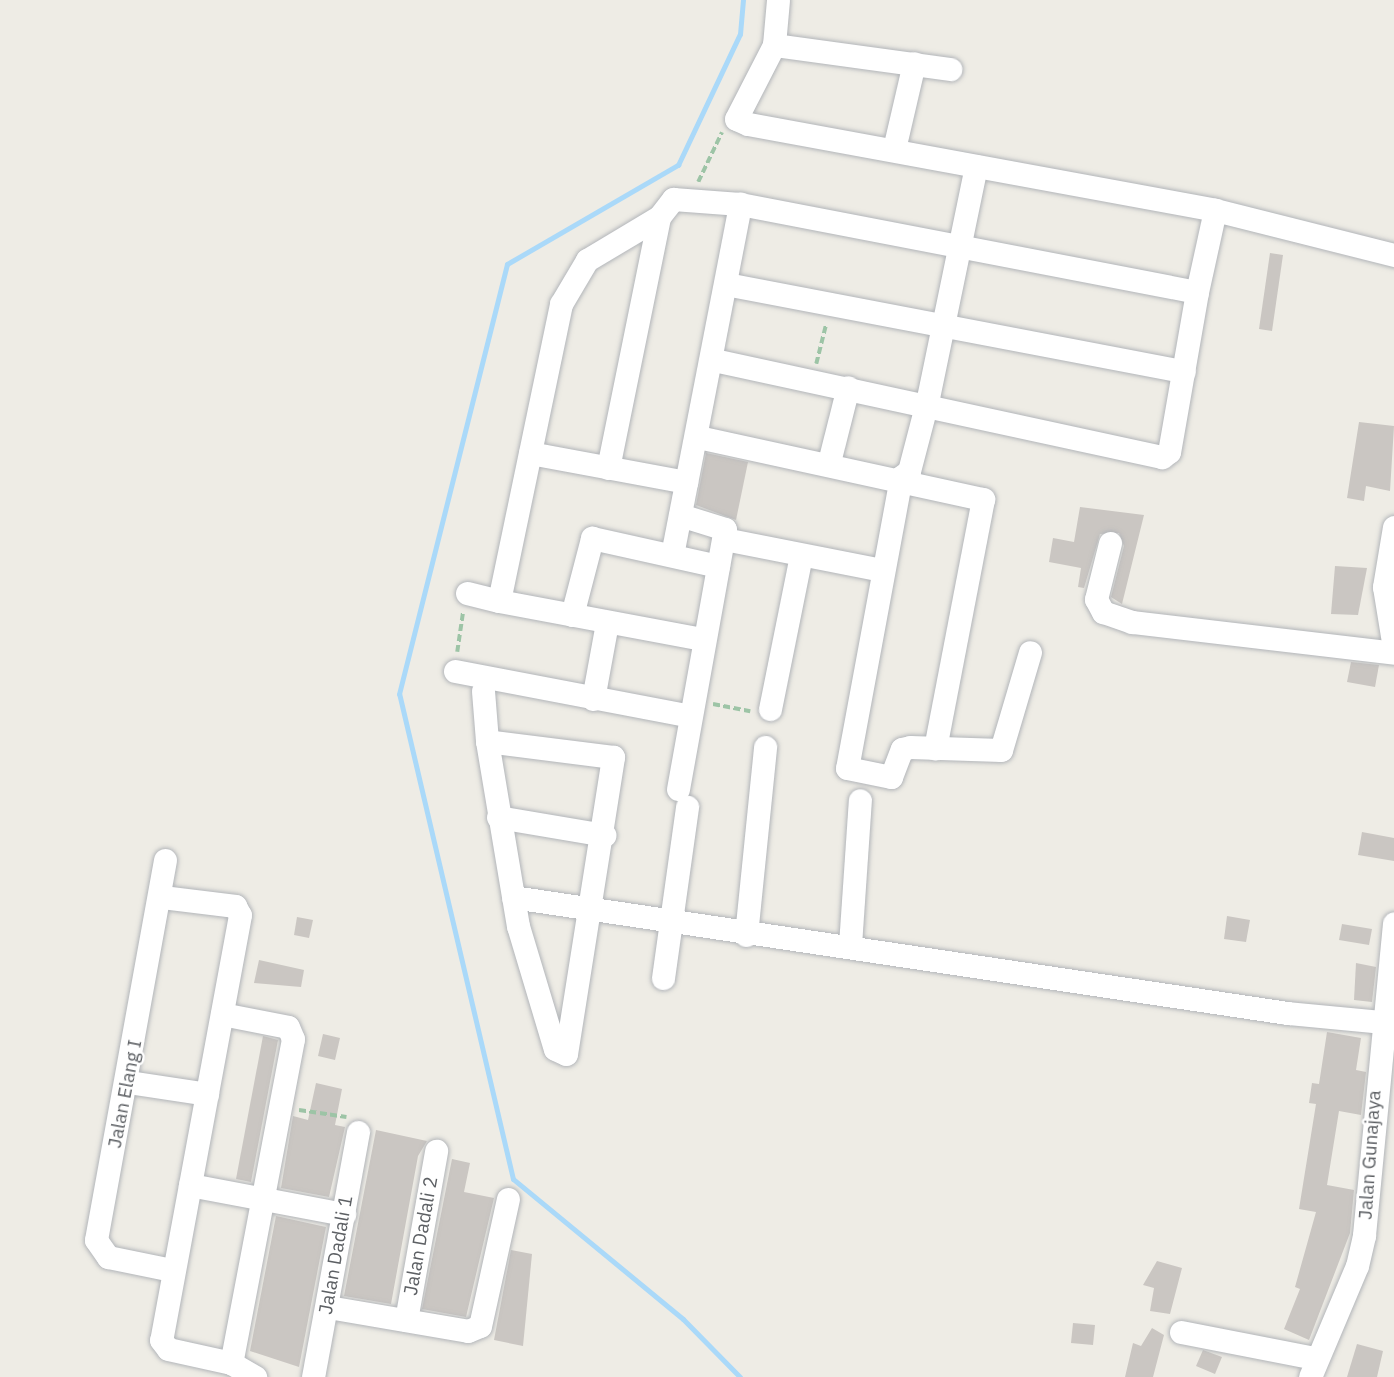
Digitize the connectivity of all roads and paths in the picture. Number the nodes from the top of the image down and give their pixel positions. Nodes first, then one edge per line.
1 (778, 0) edge
2 (774, 45) junction
3 (914, 63) junction
4 (950, 69) dead end
5 (736, 119) junction
6 (894, 149) junction
7 (976, 166) junction
8 (691, 196) junction
9 (740, 204) junction
10 (1215, 210) junction
11 (659, 217) junction
12 (957, 247) junction
13 (1394, 256) edge
14 (726, 284) junction
15 (1197, 292) junction
16 (831, 303) junction
17 (943, 324) junction
18 (713, 360) junction
19 (1184, 371) junction
20 (813, 380) junction
21 (848, 387) junction
22 (927, 402) junction
23 (698, 438) junction
24 (530, 453) junction
25 (829, 463) junction
26 (608, 468) junction
27 (901, 477) junction
28 (686, 482) junction
29 (680, 515) junction
30 (1394, 527) edge
31 (724, 539) junction
32 (1110, 544) dead end
33 (672, 555) junction
34 (800, 555) junction
35 (718, 566) junction
36 (882, 570) junction
37 (467, 593) joint
38 (499, 601) junction
39 (572, 615) junction
40 (607, 623) junction
41 (703, 639) junction
42 (1394, 650) edge
43 (1030, 652) dead end
44 (455, 671) joint
45 (483, 691) dead end
46 (593, 699) junction
47 (692, 709) junction
48 (771, 709) joint
49 (487, 741) junction
50 (765, 747) dead end
51 (935, 748) junction
52 (860, 800) dead end
53 (498, 817) junction
54 (604, 835) junction
55 (165, 860) dead end
56 (162, 897) junction
57 (513, 897) junction
58 (593, 912) junction
59 (1394, 923) edge
60 (670, 924) junction
61 (746, 935) junction
62 (849, 945) junction
63 (663, 978) dead end
64 (222, 1014) junction
65 (1383, 1021) junction
66 (1386, 1069) edge
67 (129, 1082) junction
68 (207, 1094) junction
69 (283, 1107) junction
70 (358, 1132) joint
71 (436, 1151) dead end
72 (190, 1185) junction
73 (265, 1199) junction
74 (508, 1199) dead end
75 (344, 1214) junction
76 (172, 1270) junction
77 (328, 1307) junction
78 (406, 1320) junction
79 (1181, 1332) dead end
80 (231, 1363) junction
81 (1312, 1368) edge
82 (255, 1377) edge
83 (313, 1377) edge

1 - 2 street
2 - 3 street
2 - 5 street
3 - 4 street
3 - 6 street
5 - 6 street
5 - 8 path
6 - 7 street
7 - 10 street
7 - 12 street
8 - 9 street
8 - 11 street
9 - 12 street
9 - 14 street
10 - 13 street
10 - 15 street
11 - 24 street
11 - 26 street
12 - 15 street
12 - 17 street
14 - 16 street
14 - 18 street
15 - 19 street
16 - 17 street
16 - 20 path
17 - 19 street
17 - 22 street
18 - 20 street
18 - 23 street
19 - 22 street
20 - 21 street
21 - 22 street
21 - 25 street
22 - 27 street
23 - 25 street
23 - 28 street
24 - 26 street
24 - 38 street
25 - 27 street
26 - 28 street
27 - 36 street
27 - 51 street
28 - 29 street
29 - 31 street
29 - 33 street
30 - 42 street
31 - 34 street
31 - 35 street
32 - 42 street
33 - 35 street
33 - 39 street
34 - 36 street
34 - 48 street
35 - 41 street
36 - 51 street
37 - 38 street
37 - 44 path
38 - 39 street
39 - 40 street
40 - 41 street
40 - 46 street
41 - 47 street
43 - 51 street
44 - 46 street
45 - 49 street
46 - 47 street
47 - 48 path
47 - 60 street
49 - 53 street
49 - 54 street
50 - 61 street
52 - 62 street
53 - 54 street
53 - 57 street
54 - 58 street
55 - 56 street, Jalan Elang I
56 - 64 street
56 - 67 street, Jalan Elang I
57 - 58 street
57 - 58 street
58 - 60 street
59 - 65 street, Jalan Gunajaya
60 - 61 street
60 - 63 street
61 - 62 street
62 - 65 street
64 - 68 street
64 - 69 street
65 - 66 street, Jalan Gunajaya
66 - 81 street, Jalan Gunajaya
67 - 68 street
67 - 76 street, Jalan Elang I
68 - 72 street
69 - 70 path
69 - 73 street
70 - 75 street, Jalan Dadali 1
71 - 78 street, Jalan Dadali 2
72 - 73 street
72 - 76 street
73 - 75 street
73 - 80 street
74 - 78 street
75 - 77 street, Jalan Dadali 1
76 - 80 street
77 - 78 street
77 - 83 street, Jalan Dadali 1
79 - 81 street
80 - 82 street

